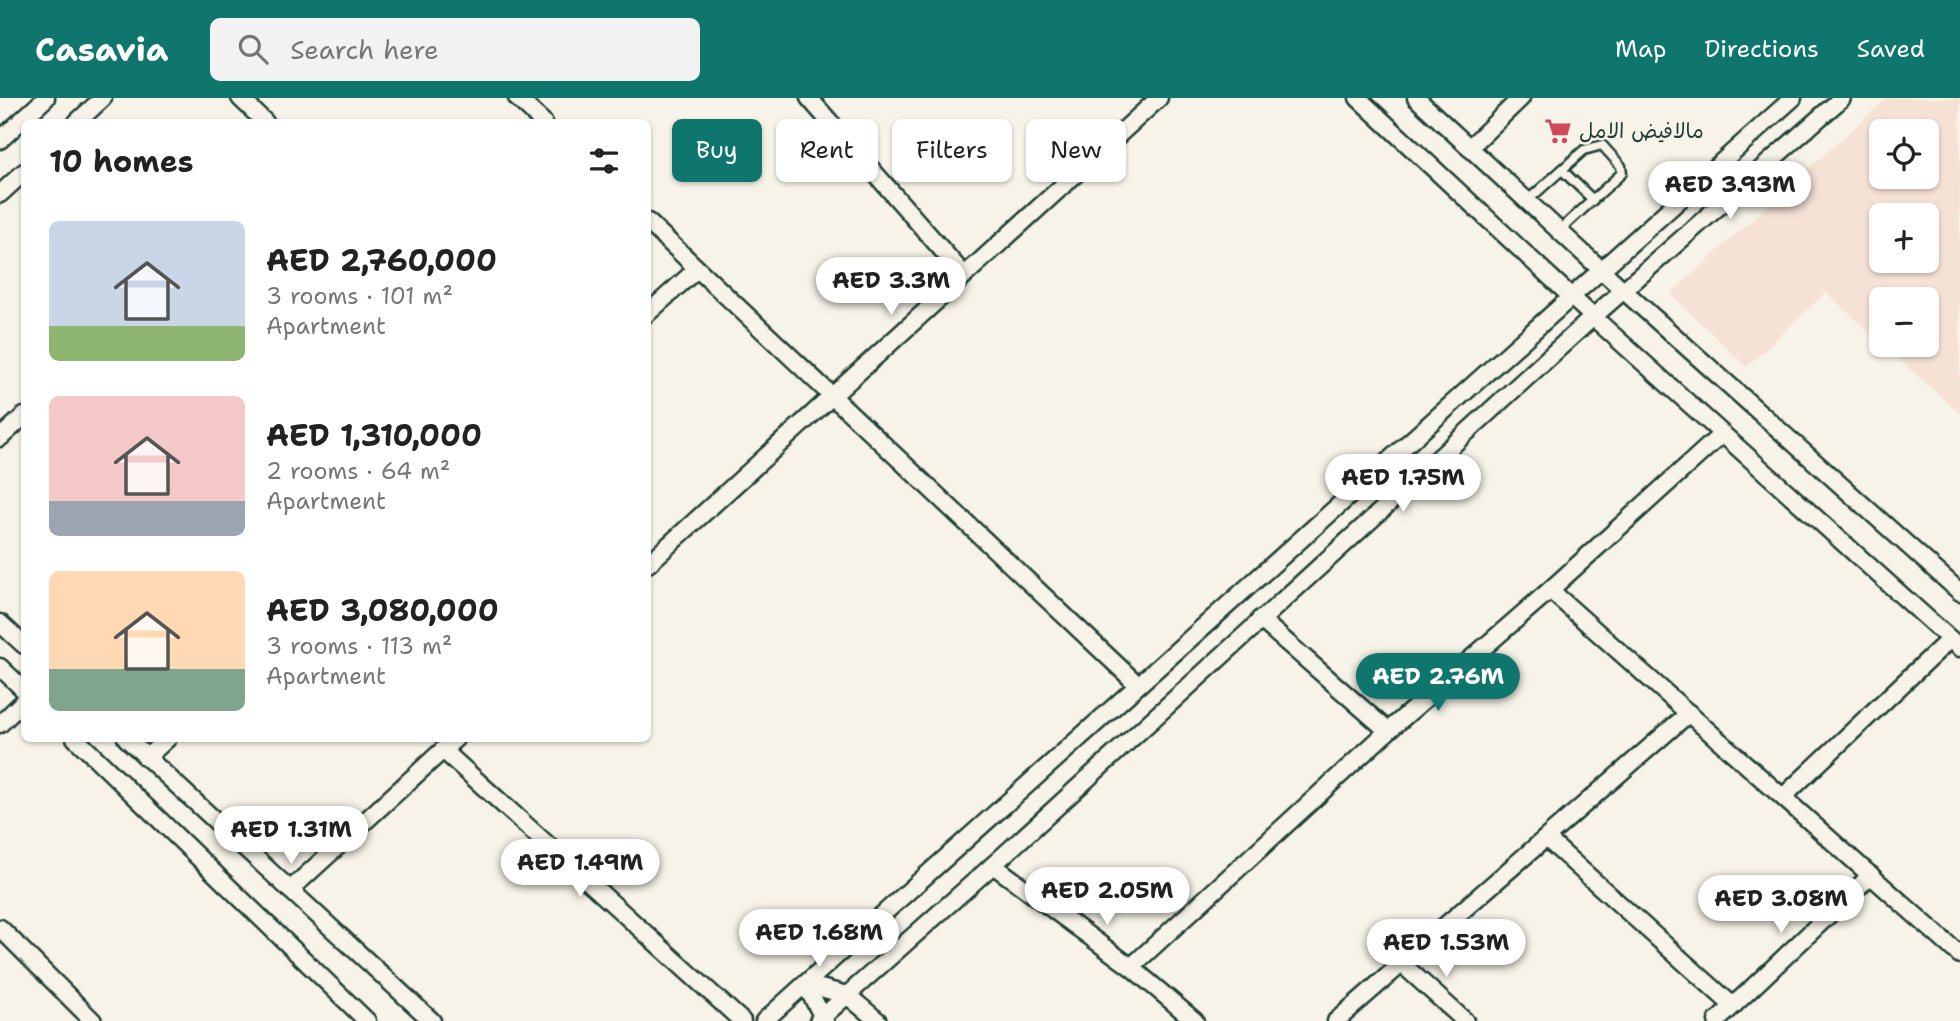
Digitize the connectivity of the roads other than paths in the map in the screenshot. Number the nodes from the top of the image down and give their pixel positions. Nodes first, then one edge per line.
1 (46, 98) edge
2 (240, 98) edge
3 (517, 98) edge
4 (808, 98) edge
5 (1159, 98) edge
6 (1358, 98) edge
7 (1416, 98) edge
8 (1521, 98) edge
9 (1793, 98) edge
10 (1842, 98) edge
11 (98, 100) edge
12 (23, 119) edge
13 (80, 119) edge
14 (262, 119) edge
15 (538, 119) edge
16 (21, 121) edge
17 (0, 140) edge
18 (1469, 148) junction
19 (1562, 170) junction
20 (21, 175) edge
21 (0, 194) edge
22 (1593, 200) junction
23 (1527, 201) junction
24 (651, 225) edge
25 (1559, 231) junction
26 (697, 269) junction
27 (1600, 269) junction
28 (964, 275) junction
29 (1623, 290) junction
30 (1570, 296) junction
31 (651, 310) edge
32 (1593, 317) junction
33 (832, 396) junction
34 (21, 419) edge
35 (1722, 434) junction
36 (0, 439) edge
37 (651, 561) edge
38 (1550, 590) junction
39 (1960, 592) edge
40 (1260, 619) junction
41 (0, 623) edge
42 (21, 642) edge
43 (1955, 644) edge
44 (0, 667) edge
45 (1138, 685) junction
46 (21, 687) edge
47 (21, 704) edge
48 (1689, 713) junction
49 (0, 724) edge
50 (1388, 732) junction
51 (79, 742) edge
52 (129, 742) edge
53 (164, 742) edge
54 (452, 742) edge
55 (443, 750) junction
56 (146, 758) junction
57 (1783, 797) junction
58 (1546, 838) junction
59 (993, 865) junction
60 (1871, 875) junction
61 (290, 890) junction
62 (0, 928) edge
63 (1960, 955) edge
64 (1402, 964) junction
65 (1131, 967) junction
66 (805, 984) junction
67 (847, 995) junction
68 (1733, 1006) junction
69 (822, 1020) edge
70 (93, 1021) edge
71 (367, 1021) edge
72 (432, 1021) edge
73 (742, 1021) edge
74 (764, 1021) edge
75 (878, 1021) edge
76 (1195, 1021) edge
77 (1336, 1021) edge
78 (1465, 1021) edge
79 (1717, 1021) edge

1 - 12 street
2 - 14 street
3 - 15 street
4 - 28 street
5 - 28 street
6 - 30 street
7 - 18 street
8 - 18 street
9 - 27 street
10 - 29 street
11 - 13 street
16 - 17 street
18 - 23 street
19 - 22 lane
19 - 22 lane
19 - 23 lane
20 - 21 street
22 - 25 lane
23 - 25 street
24 - 26 street
25 - 27 street
26 - 31 street
26 - 33 street
27 - 29 street
27 - 30 street
28 - 33 street
29 - 32 street
29 - 39 street
30 - 32 street
30 - 45 street
32 - 35 street
32 - 40 street
33 - 37 street
33 - 45 street
34 - 36 street
35 - 38 street
35 - 43 street
38 - 48 street
38 - 50 street
40 - 50 street
40 - 59 street
41 - 42 street
43 - 57 street
44 - 46 street
45 - 66 street
47 - 49 street
48 - 57 street
48 - 58 street
50 - 65 street
51 - 71 street
52 - 56 street
53 - 56 street
54 - 55 street
55 - 61 street
55 - 73 street
56 - 61 street
57 - 60 street
58 - 64 street
58 - 68 street
59 - 65 street
59 - 67 street
60 - 63 street
60 - 68 street
61 - 72 street
62 - 70 street
64 - 77 street
64 - 78 street
65 - 76 street
66 - 67 street
66 - 69 street
66 - 74 street
67 - 69 street
67 - 75 street
68 - 79 street

